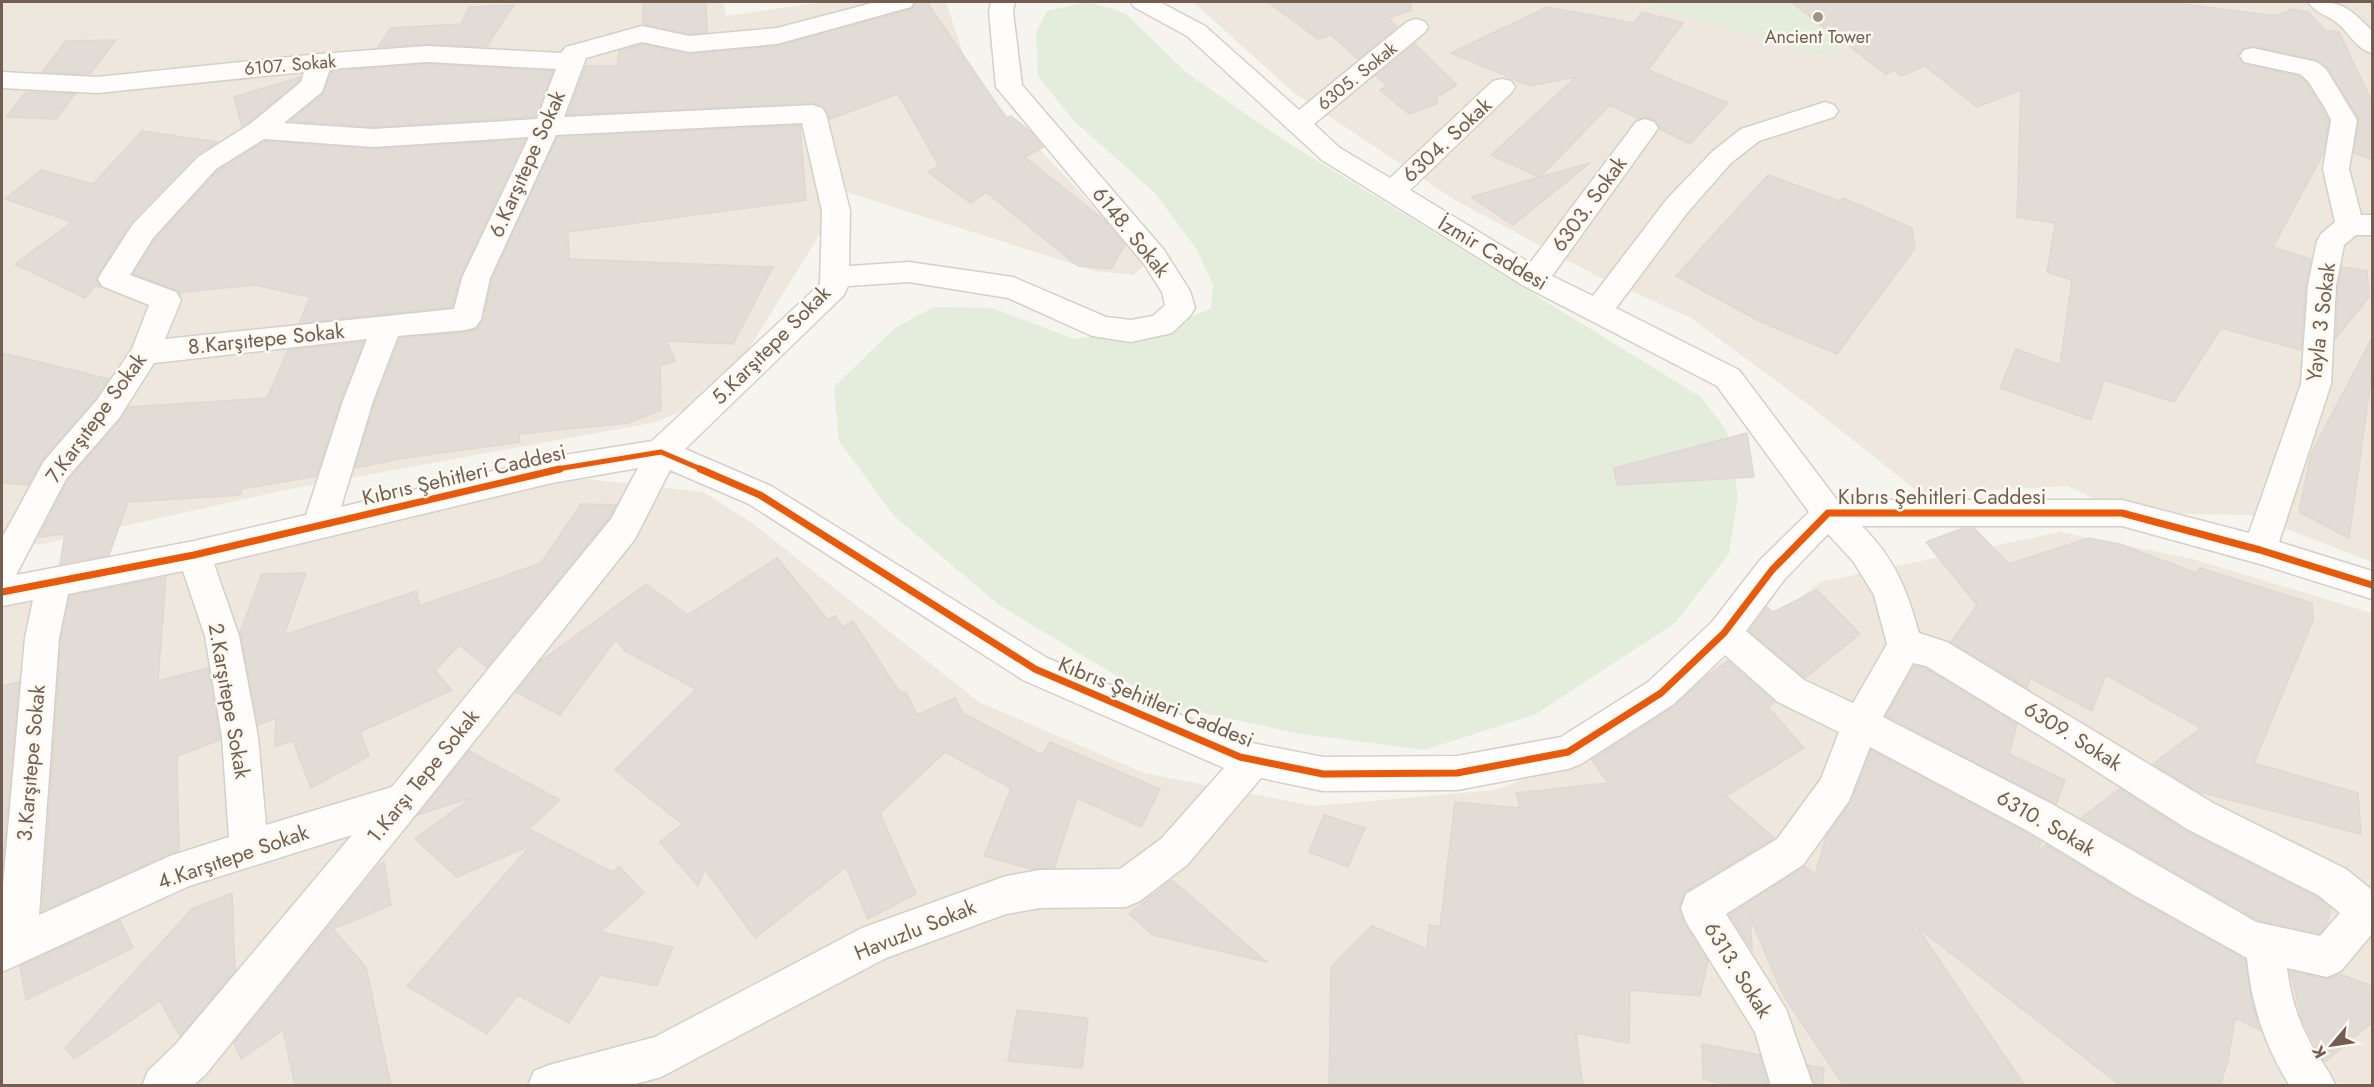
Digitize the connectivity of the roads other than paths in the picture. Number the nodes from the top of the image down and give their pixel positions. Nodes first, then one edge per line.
1 (902, 2) edge
2 (1003, 2) edge
3 (1143, 2) edge
4 (2320, 2) edge
5 (1416, 27) dead end
6 (2373, 45) edge
7 (575, 53) junction
8 (2253, 56) dead end
9 (319, 62) junction
10 (2, 81) edge
11 (1502, 87) dead end
12 (1825, 111) dead end
13 (1298, 124) junction
14 (547, 127) junction
15 (1645, 128) dead end
16 (259, 130) junction
17 (1391, 192) junction
18 (2361, 225) edge
19 (834, 277) junction
20 (1534, 279) junction
21 (1596, 312) junction
22 (387, 326) junction
23 (145, 353) junction
24 (661, 452) junction
25 (1828, 513) junction
26 (319, 525) junction
27 (2260, 549) junction
28 (194, 555) junction
29 (2, 569) edge
30 (54, 582) junction
31 (2373, 585) edge
32 (2, 592) edge
33 (1724, 633) junction
34 (1905, 645) junction
35 (1860, 724) junction
36 (1254, 760) junction
37 (404, 801) junction
38 (249, 849) junction
39 (2370, 912) edge
40 (2265, 944) junction
41 (9, 948) edge
42 (163, 1086) edge
43 (549, 1086) edge
44 (1792, 1086) edge
45 (2315, 1086) edge

1 - 7 street
2 - 19 street, 6148. Sokak
3 - 13 street, İzmir Caddesi
4 - 6 street
5 - 13 street, 6305. Sokak
7 - 9 street, 6107. Sokak
7 - 14 street, 6.Karşıtepe Sokak
8 - 18 street
9 - 10 street, 6107. Sokak
9 - 16 street, 7.Karşıtepe Sokak
11 - 17 street, 6304. Sokak
12 - 21 street
13 - 17 street, İzmir Caddesi
14 - 16 street
14 - 19 street, 5.Karşıtepe Sokak
14 - 22 street, 6.Karşıtepe Sokak
15 - 20 street, 6303. Sokak
16 - 23 street, 7.Karşıtepe Sokak
17 - 20 street, İzmir Caddesi
18 - 27 street, Yayla 3 Sokak
19 - 24 street, 5.Karşıtepe Sokak
20 - 21 street, İzmir Caddesi
21 - 25 street, İzmir Caddesi
22 - 23 street, 8.Karşıtepe Sokak
22 - 26 street
23 - 29 street, 7.Karşıtepe Sokak
24 - 26 street, Kıbrıs Şehitleri Caddesi
24 - 36 street, Kıbrıs Şehitleri Caddesi
24 - 37 street, 1.Karşı Tepe Sokak
25 - 27 street, Kıbrıs Şehitleri Caddesi
25 - 33 street, Kıbrıs Şehitleri Caddesi
25 - 34 street
26 - 28 street, Kıbrıs Şehitleri Caddesi
27 - 31 street, Kıbrıs Şehitleri Caddesi
28 - 30 street, Kıbrıs Şehitleri Caddesi
28 - 38 street, 2.Karşıtepe Sokak
30 - 32 street, Kıbrıs Şehitleri Caddesi
30 - 41 street, 3.Karşıtepe Sokak
33 - 35 street, 6310. Sokak
33 - 36 street, Kıbrıs Şehitleri Caddesi
34 - 35 street, 6313. Sokak
34 - 39 street, 6309. Sokak
35 - 40 street, 6310. Sokak
35 - 44 street, 6313. Sokak
36 - 43 street, Havuzlu Sokak
37 - 38 street, 4.Karşıtepe Sokak
37 - 42 street, 1.Karşı Tepe Sokak
38 - 41 street, 4.Karşıtepe Sokak
39 - 40 street, 6310. Sokak
40 - 45 street

